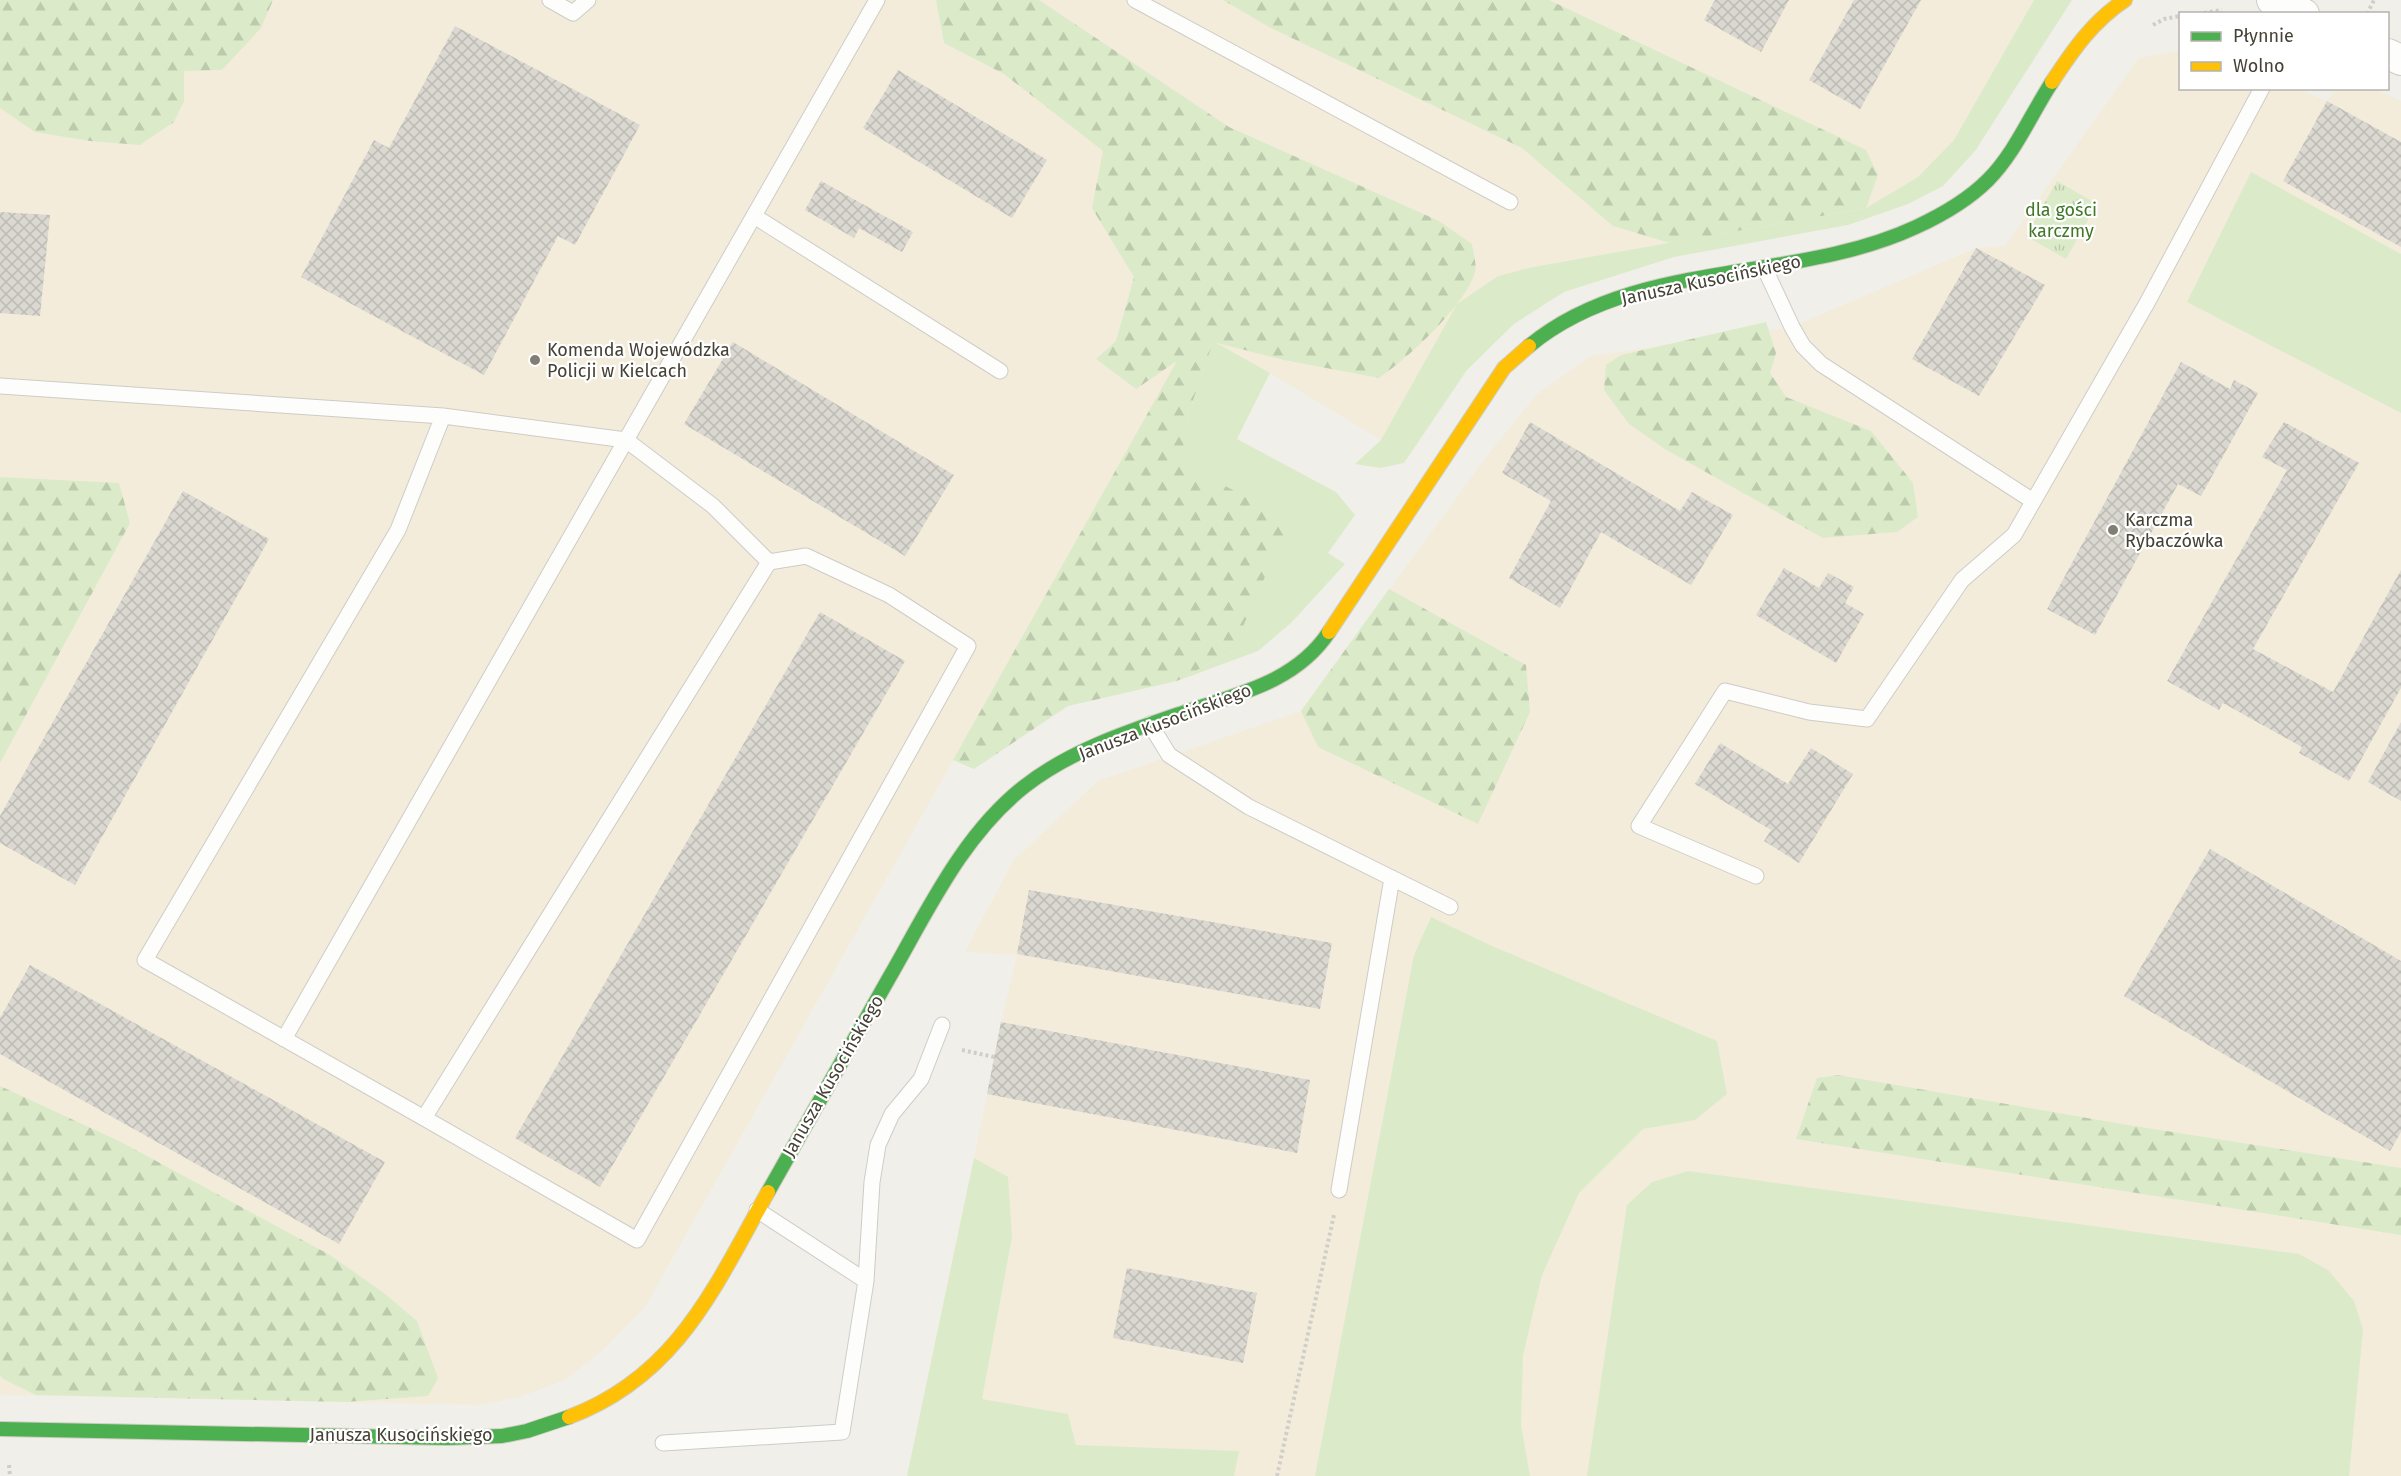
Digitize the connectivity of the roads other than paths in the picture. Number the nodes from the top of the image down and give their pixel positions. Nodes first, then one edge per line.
1 (550, 0) edge
2 (588, 0) edge
3 (877, 0) edge
4 (1135, 0) edge
5 (2125, 0) edge
6 (2272, 0) edge
7 (2301, 12) edge
8 (2261, 90) edge
9 (1510, 202) dead end
10 (754, 216) junction
11 (1765, 269) junction
12 (1000, 371) dead end
13 (0, 386) edge
14 (443, 416) junction
15 (626, 440) junction
16 (2033, 501) junction
17 (769, 562) junction
18 (1150, 724) junction
19 (1756, 876) dead end
20 (1392, 878) junction
21 (1450, 907) dead end
22 (942, 1025) dead end
23 (284, 1039) junction
24 (424, 1118) junction
25 (1339, 1190) road end
26 (757, 1210) junction
27 (866, 1281) junction
28 (0, 1429) edge
29 (663, 1443) dead end

1 - 2 lane
3 - 10 lane
4 - 9 lane
5 - 11 street, Janusza Kusocińskiego
6 - 7 street
8 - 16 lane
10 - 12 lane
10 - 15 lane
11 - 16 lane
11 - 18 street, Janusza Kusocińskiego
13 - 14 lane
14 - 15 lane
14 - 23 lane
15 - 17 lane
15 - 23 lane
16 - 19 lane
17 - 24 lane
17 - 24 lane
18 - 20 lane
18 - 26 street, Janusza Kusocińskiego
20 - 21 lane
20 - 25 lane
22 - 27 lane
23 - 24 lane
26 - 27 lane
26 - 28 street, Janusza Kusocińskiego
27 - 29 lane

